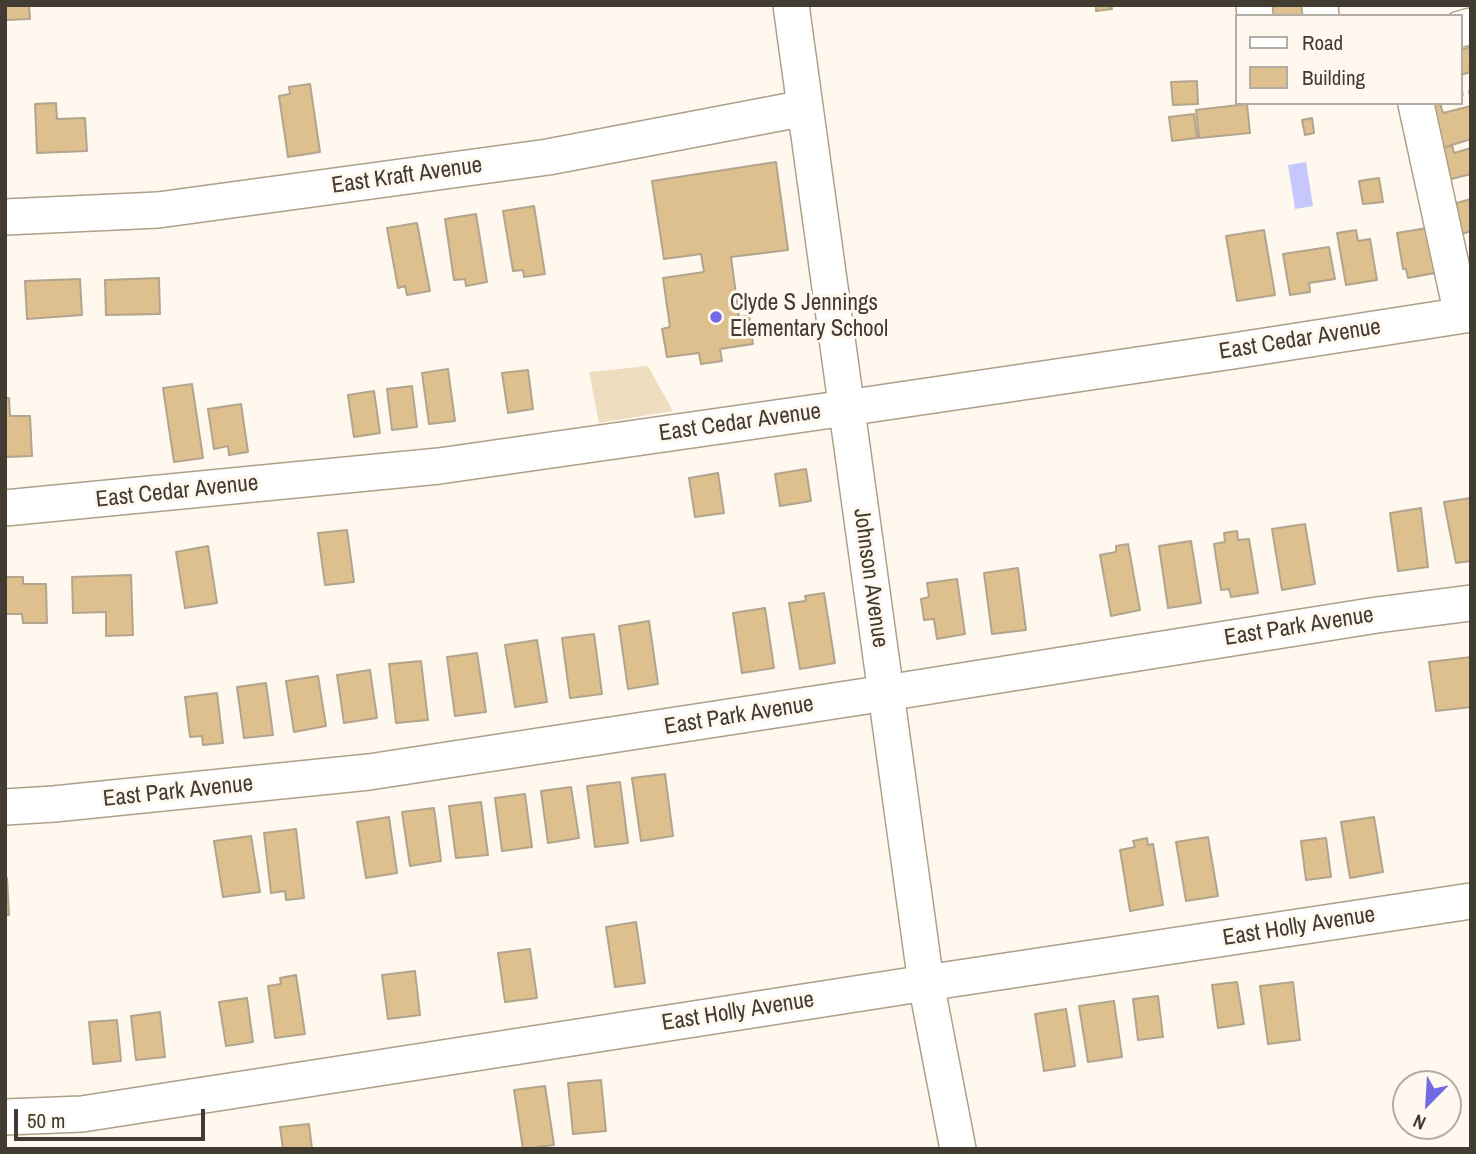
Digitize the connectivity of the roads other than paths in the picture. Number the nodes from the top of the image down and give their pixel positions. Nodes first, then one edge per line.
1 (791, 5) edge
2 (1416, 105) edge
3 (805, 108) junction
4 (5, 217) edge
5 (1466, 315) edge
6 (846, 408) junction
7 (5, 509) edge
8 (1471, 603) edge
9 (886, 693) junction
10 (5, 807) edge
11 (1471, 901) edge
12 (926, 983) junction
13 (5, 1117) edge
14 (958, 1149) edge

1 - 3 street, Johnson Avenue
2 - 5 street
3 - 4 street, East Kraft Avenue
3 - 6 street, Johnson Avenue
5 - 6 street, East Cedar Avenue
6 - 7 street, East Cedar Avenue
6 - 9 street, Johnson Avenue
8 - 9 street, East Park Avenue
9 - 10 street, East Park Avenue
9 - 12 street, Johnson Avenue
11 - 12 street, East Holly Avenue
12 - 13 street, East Holly Avenue
12 - 14 street, Johnson Avenue

